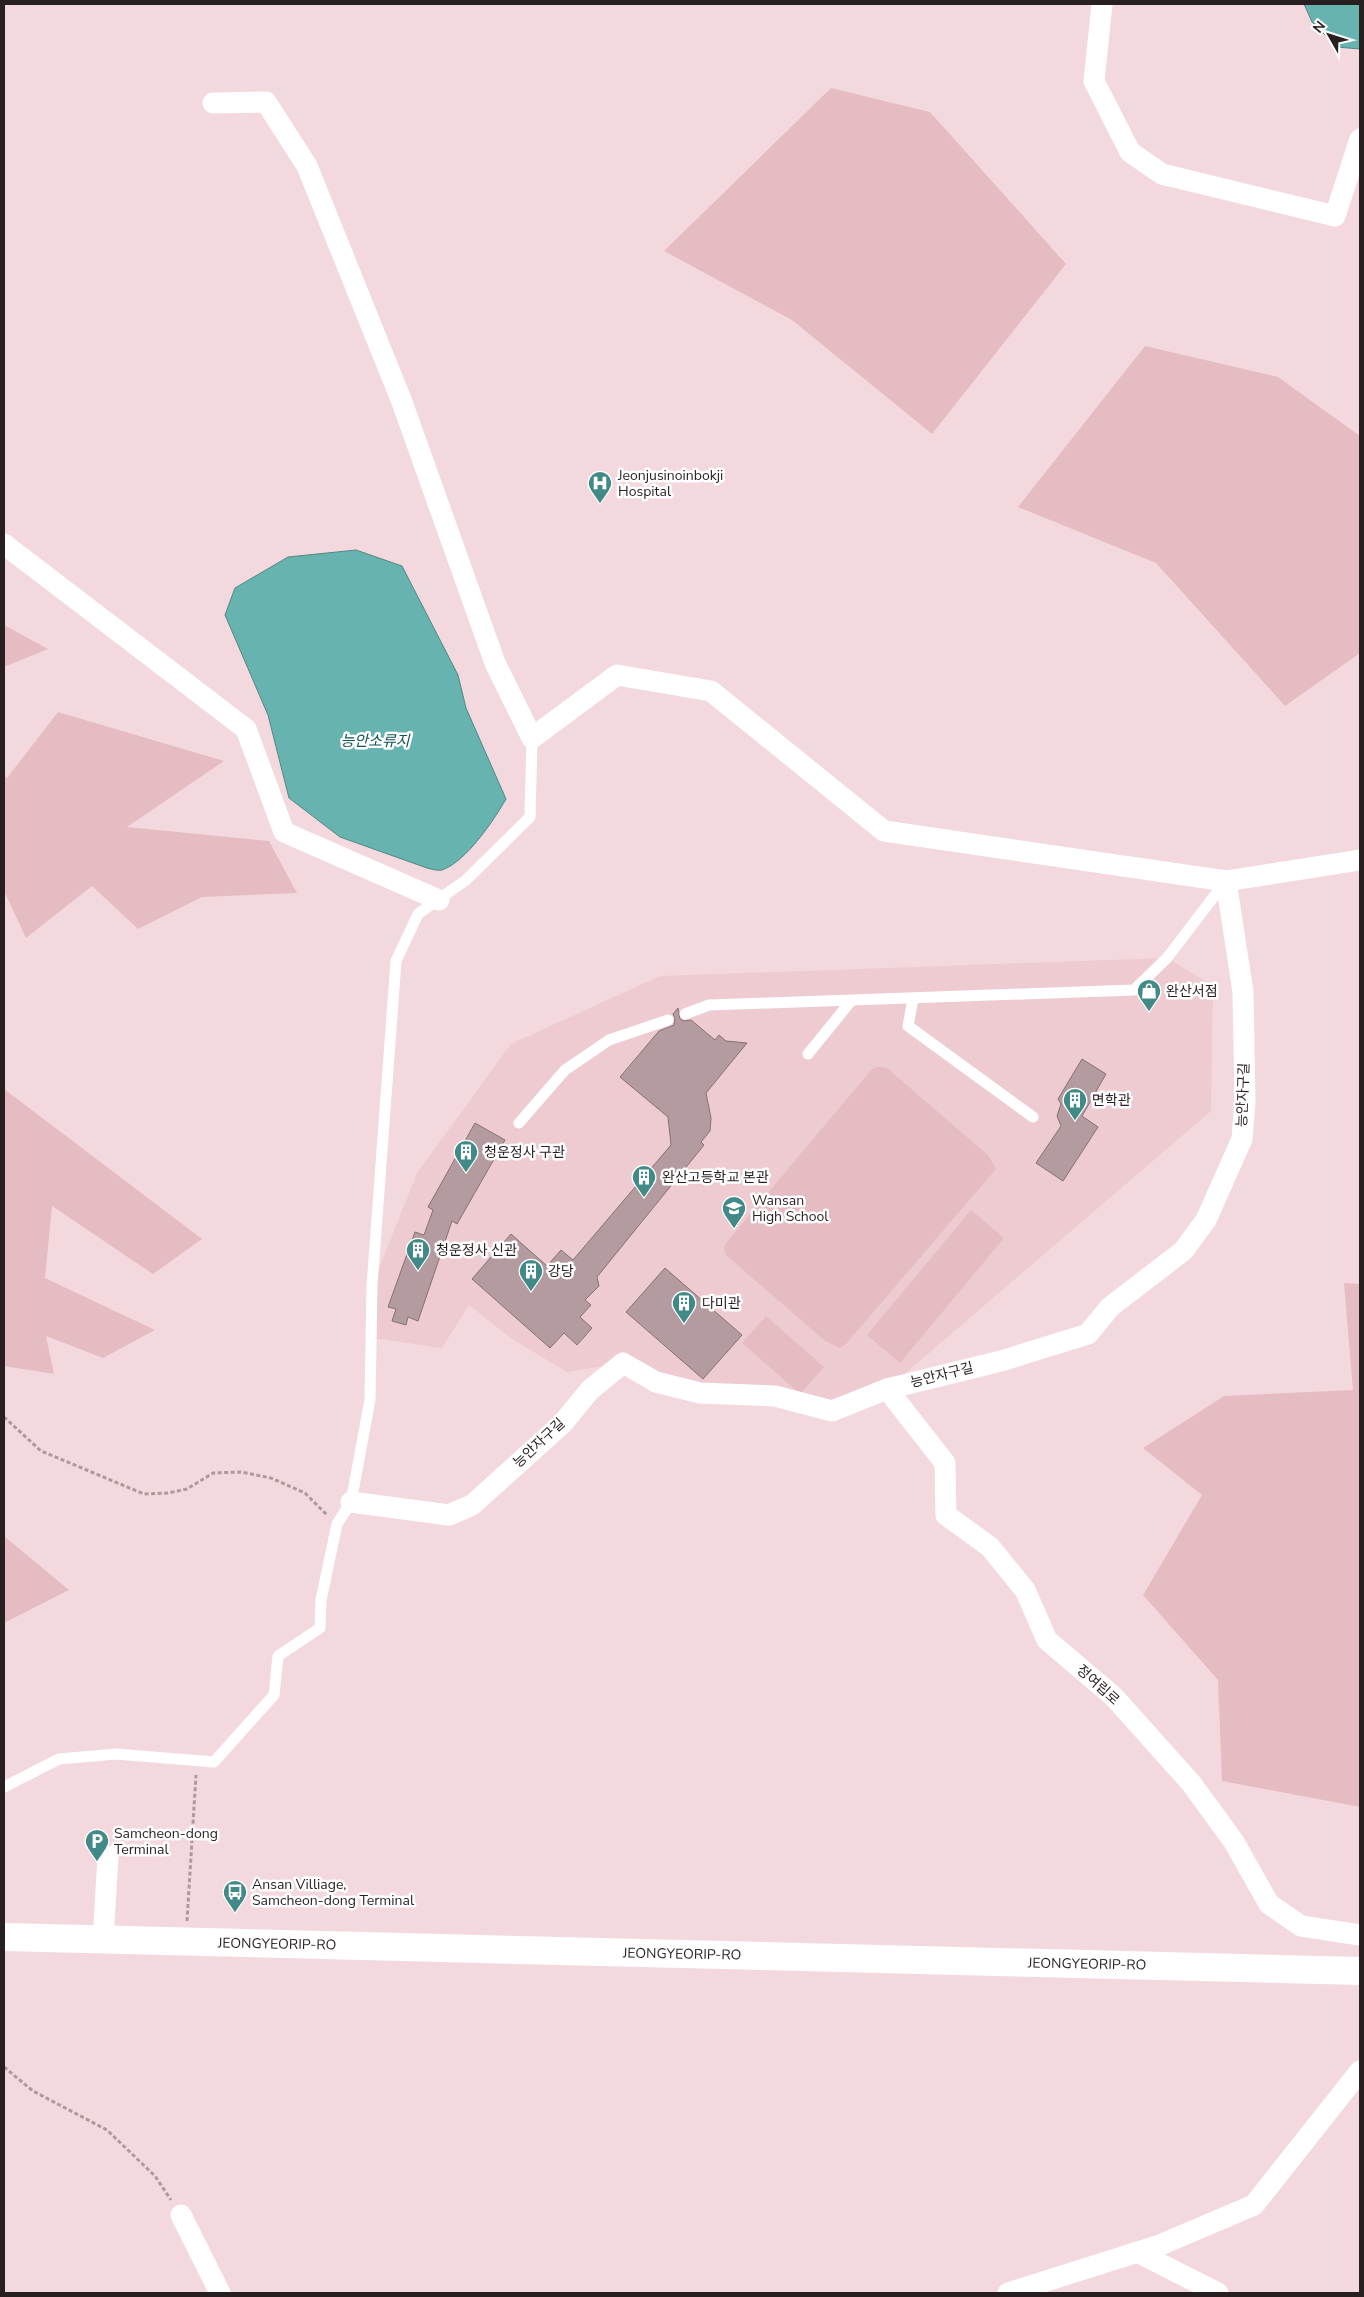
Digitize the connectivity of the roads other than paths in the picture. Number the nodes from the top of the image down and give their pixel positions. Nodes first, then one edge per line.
1 (1102, 4) edge
2 (214, 103) dead end
3 (1360, 139) edge
4 (4, 544) edge
5 (532, 738) junction
6 (1360, 860) edge
7 (1226, 881) junction
8 (439, 900) junction
9 (913, 999) junction
10 (851, 1001) junction
11 (685, 1014) dead end
12 (668, 1020) dead end
13 (808, 1054) dead end
14 (1032, 1117) dead end
15 (519, 1123) dead end
16 (887, 1389) junction
17 (351, 1502) junction
18 (4, 1787) edge
19 (108, 1856) dead end
20 (1360, 1934) edge
21 (4, 1937) edge
22 (103, 1941) junction
23 (1360, 1971) edge
24 (1360, 2071) edge
25 (181, 2215) road end
26 (1137, 2252) junction
27 (220, 2293) edge
28 (1008, 2293) edge
29 (1218, 2293) edge

1 - 3 street
2 - 5 street
4 - 8 street
5 - 7 street
5 - 8 lane
6 - 7 street
7 - 9 lane
7 - 16 street, 능안자구길
8 - 17 lane
9 - 10 lane
9 - 14 lane
10 - 11 lane
10 - 13 lane
12 - 15 lane
16 - 17 street, 능안자구길
16 - 20 street, 정여립로
17 - 18 lane
19 - 22 street
21 - 22 street, JEONGYEORIP-RO
22 - 23 street, JEONGYEORIP-RO
24 - 26 street
25 - 27 street
26 - 28 street
26 - 29 street

